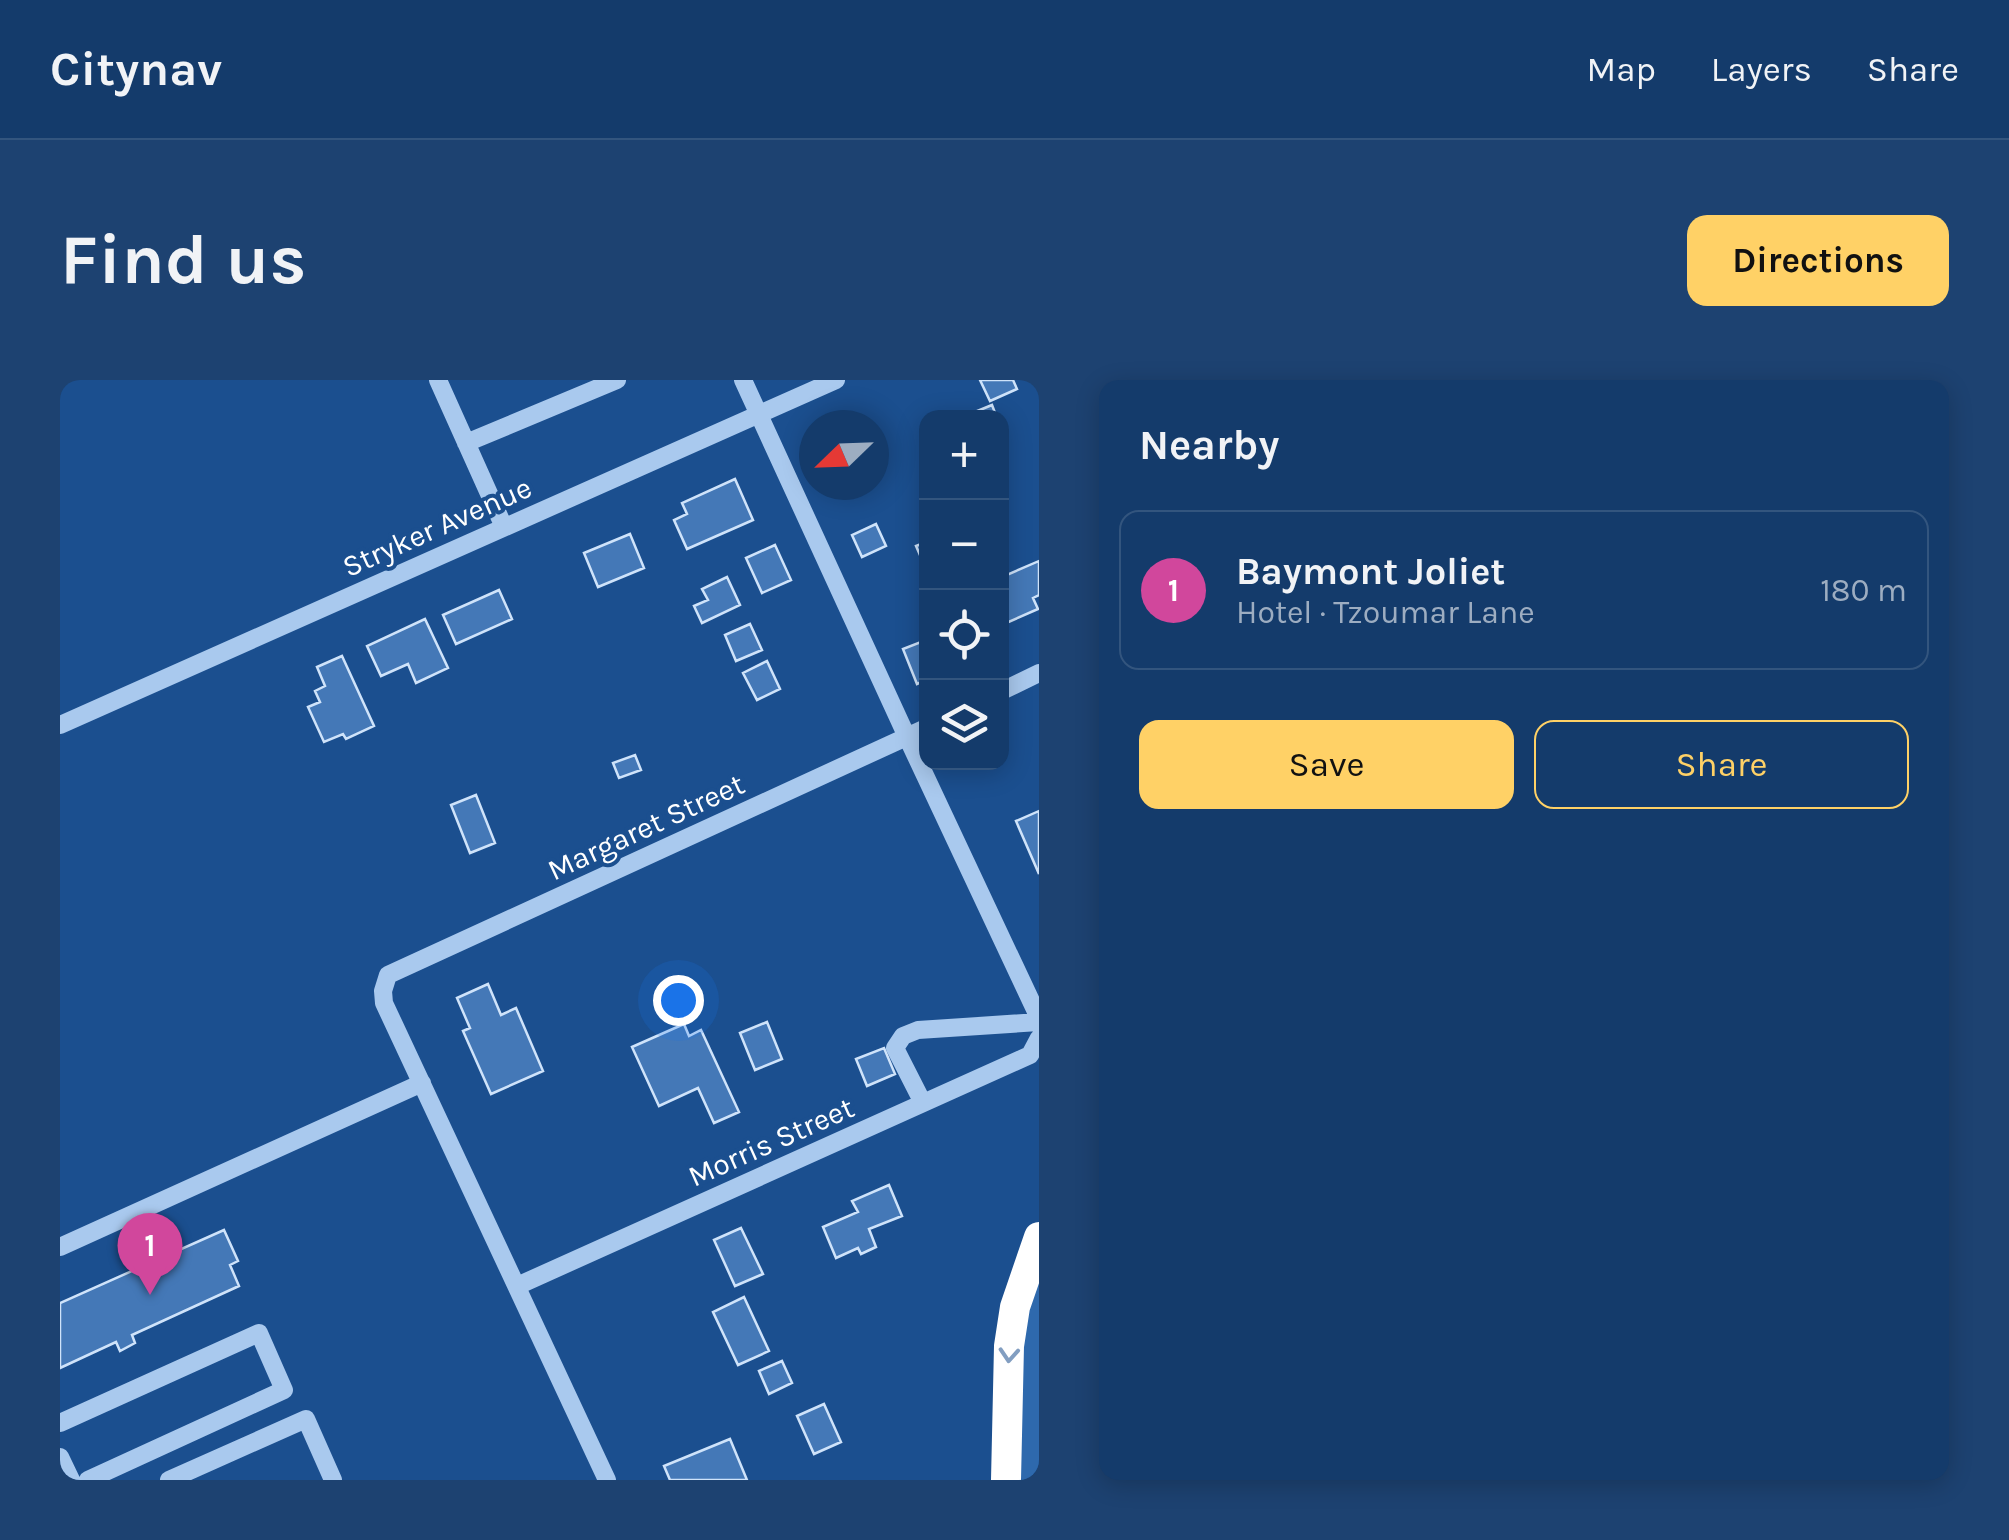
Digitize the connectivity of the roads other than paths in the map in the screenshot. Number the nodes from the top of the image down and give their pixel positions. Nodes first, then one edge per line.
1 (438, 380) edge
2 (617, 380) edge
3 (743, 380) edge
4 (836, 380) edge
5 (759, 414) junction
6 (466, 443) junction
7 (504, 527) junction
8 (1039, 673) edge
9 (1009, 688) edge
10 (60, 725) edge
11 (919, 731) edge
12 (906, 737) junction
13 (1039, 1020) edge
14 (1039, 1038) edge
15 (422, 1083) junction
16 (923, 1104) junction
17 (1039, 1237) edge
18 (60, 1247) edge
19 (517, 1286) junction
20 (60, 1423) edge
21 (60, 1457) edge
22 (71, 1480) edge
23 (88, 1480) edge
24 (169, 1480) edge
25 (333, 1480) edge
26 (607, 1480) edge
27 (1006, 1480) edge

1 - 6 street
2 - 6 street
3 - 5 street
4 - 5 street, Stryker Avenue
5 - 7 street, Stryker Avenue
5 - 12 street
6 - 7 street
7 - 10 street, Stryker Avenue
8 - 9 street
11 - 12 street, Margaret Street
12 - 13 street
12 - 15 street, Margaret Street
13 - 16 street
14 - 16 street, Morris Street
15 - 18 street
15 - 19 street
16 - 19 street, Morris Street
17 -> 27 highway
19 - 26 street
20 - 23 street
21 - 22 street
24 - 25 street

